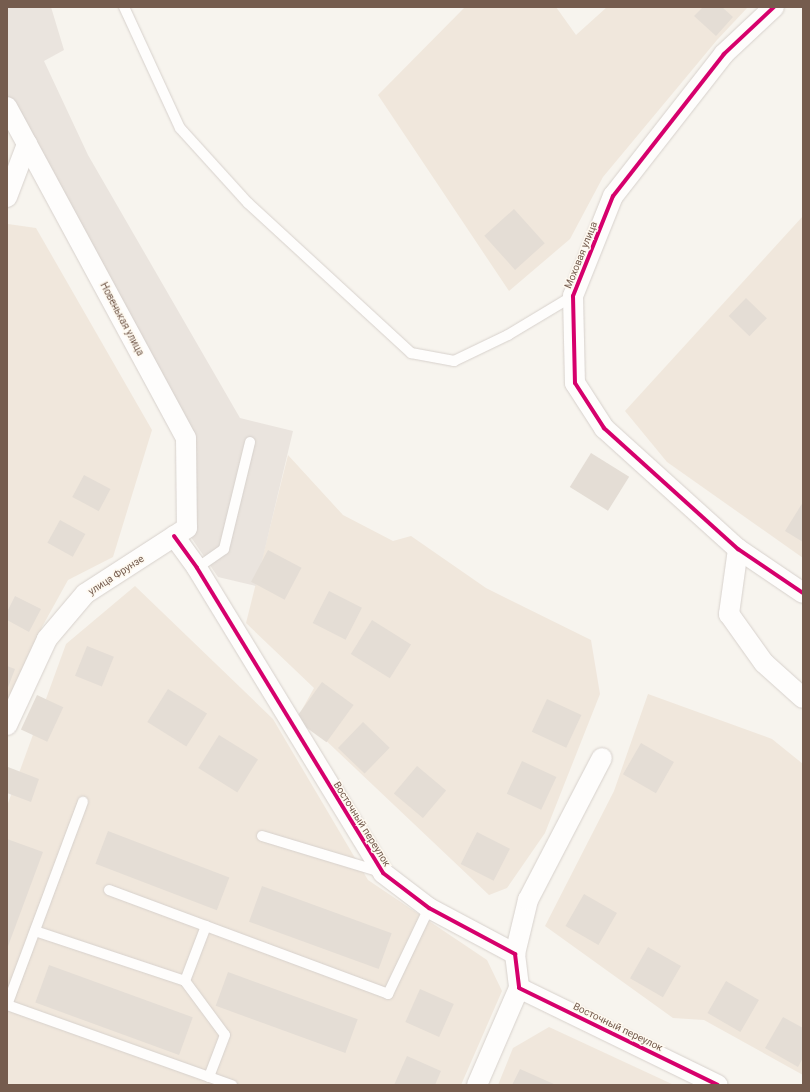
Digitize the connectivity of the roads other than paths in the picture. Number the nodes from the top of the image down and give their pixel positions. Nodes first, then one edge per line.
1 (124, 7) edge
2 (774, 7) edge
3 (7, 106) edge
4 (27, 144) junction
5 (7, 197) edge
6 (573, 296) junction
7 (250, 442) dead end
8 (174, 536) junction
9 (738, 549) junction
10 (197, 568) junction
11 (803, 593) edge
12 (803, 698) edge
13 (7, 725) edge
14 (602, 758) dead end
15 (83, 802) dead end
16 (262, 836) dead end
17 (383, 873) junction
18 (109, 890) dead end
19 (428, 908) junction
20 (206, 926) junction
21 (35, 931) junction
22 (515, 954) junction
23 (185, 981) junction
24 (519, 988) junction
25 (7, 1005) edge
26 (209, 1077) junction
27 (232, 1085) edge
28 (477, 1085) edge
29 (718, 1085) edge

1 - 6 lane
2 - 6 street, Моховая улица
3 - 4 street, Новенькая улица
4 - 5 street
4 - 8 street, Новенькая улица
6 - 9 street, Моховая улица
7 - 10 lane
8 - 10 street, Восточный переулок
8 - 13 street, улица Фрунзе
9 - 11 street, Моховая улица
9 - 12 street
10 - 17 street, Восточный переулок
14 - 22 street
15 - 21 lane
16 - 17 lane
17 - 19 street, Восточный переулок
18 - 20 lane
19 - 20 lane
19 - 22 street, Восточный переулок
20 - 23 lane
21 - 23 lane
21 - 25 lane
22 - 24 street
23 - 26 lane
24 - 28 street
24 - 29 street, Восточный переулок
25 - 26 lane
26 - 27 lane

